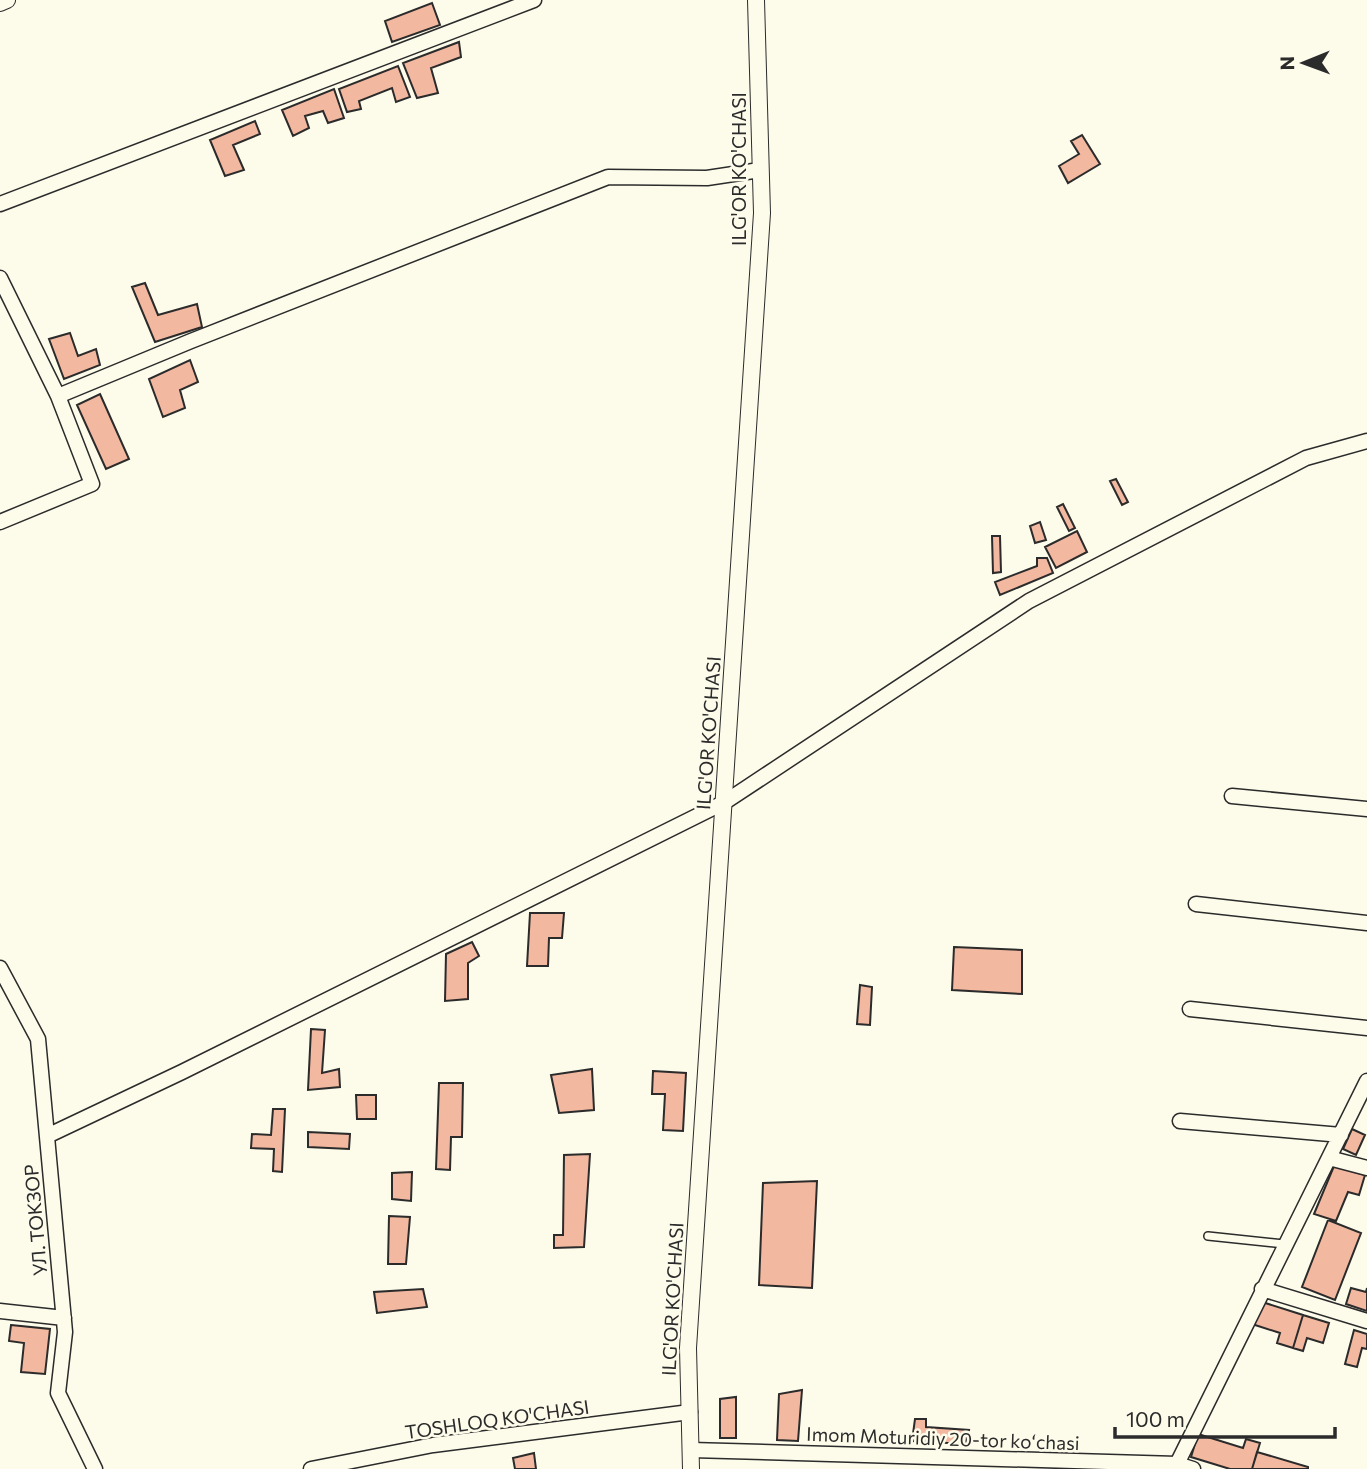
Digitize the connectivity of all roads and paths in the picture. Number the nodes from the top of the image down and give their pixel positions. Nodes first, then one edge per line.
1 (7, 0) edge
2 (534, 0) edge
3 (757, 0) edge
4 (0, 3) edge
5 (760, 170) junction
6 (0, 204) edge
7 (0, 278) edge
8 (58, 396) junction
9 (1366, 443) edge
10 (0, 522) edge
11 (1232, 796) dead end
12 (724, 802) junction
13 (1367, 809) edge
14 (1196, 904) dead end
15 (1367, 923) edge
16 (0, 968) edge
17 (1190, 1009) dead end
18 (1367, 1028) edge
19 (1367, 1081) edge
20 (1180, 1121) dead end
21 (1341, 1135) junction
22 (47, 1136) junction
23 (1329, 1158) junction
24 (1367, 1168) edge
25 (1208, 1236) dead end
26 (1284, 1244) junction
27 (1262, 1289) junction
28 (0, 1311) edge
29 (64, 1318) junction
30 (1367, 1321) edge
31 (690, 1412) junction
32 (691, 1450) junction
33 (1177, 1464) junction
34 (95, 1469) edge
35 (311, 1469) edge
36 (691, 1469) edge
37 (1193, 1469) edge

1 - 4 street
2 - 6 street
3 - 5 street, ILG'OR KO'CHASI
5 - 8 street
5 - 12 street, ILG'OR KO'CHASI
7 - 8 street
8 - 10 street
9 - 12 street
11 - 13 street
12 - 22 street
12 - 31 street, ILG'OR KO'CHASI
14 - 15 street
16 - 22 street, УЛ. ТОКЗОР
17 - 18 street
19 - 21 street
20 - 21 street
21 - 23 street
22 - 29 street, УЛ. ТОКЗОР
23 - 24 street
23 - 26 street
25 - 26 lane
26 - 27 street
27 - 30 street
27 - 33 street
28 - 29 street
29 - 34 street, УЛ. ТОКЗОР
31 - 32 street, ILG'OR KO'CHASI
31 - 35 street, TOSHLOQ KO'CHASI
32 - 33 street, Imom Moturidiy 20-tor koʻchasi
32 - 36 street, ILG'OR KO'CHASI
33 - 37 street, Imom Moturidiy 20-tor koʻchasi

